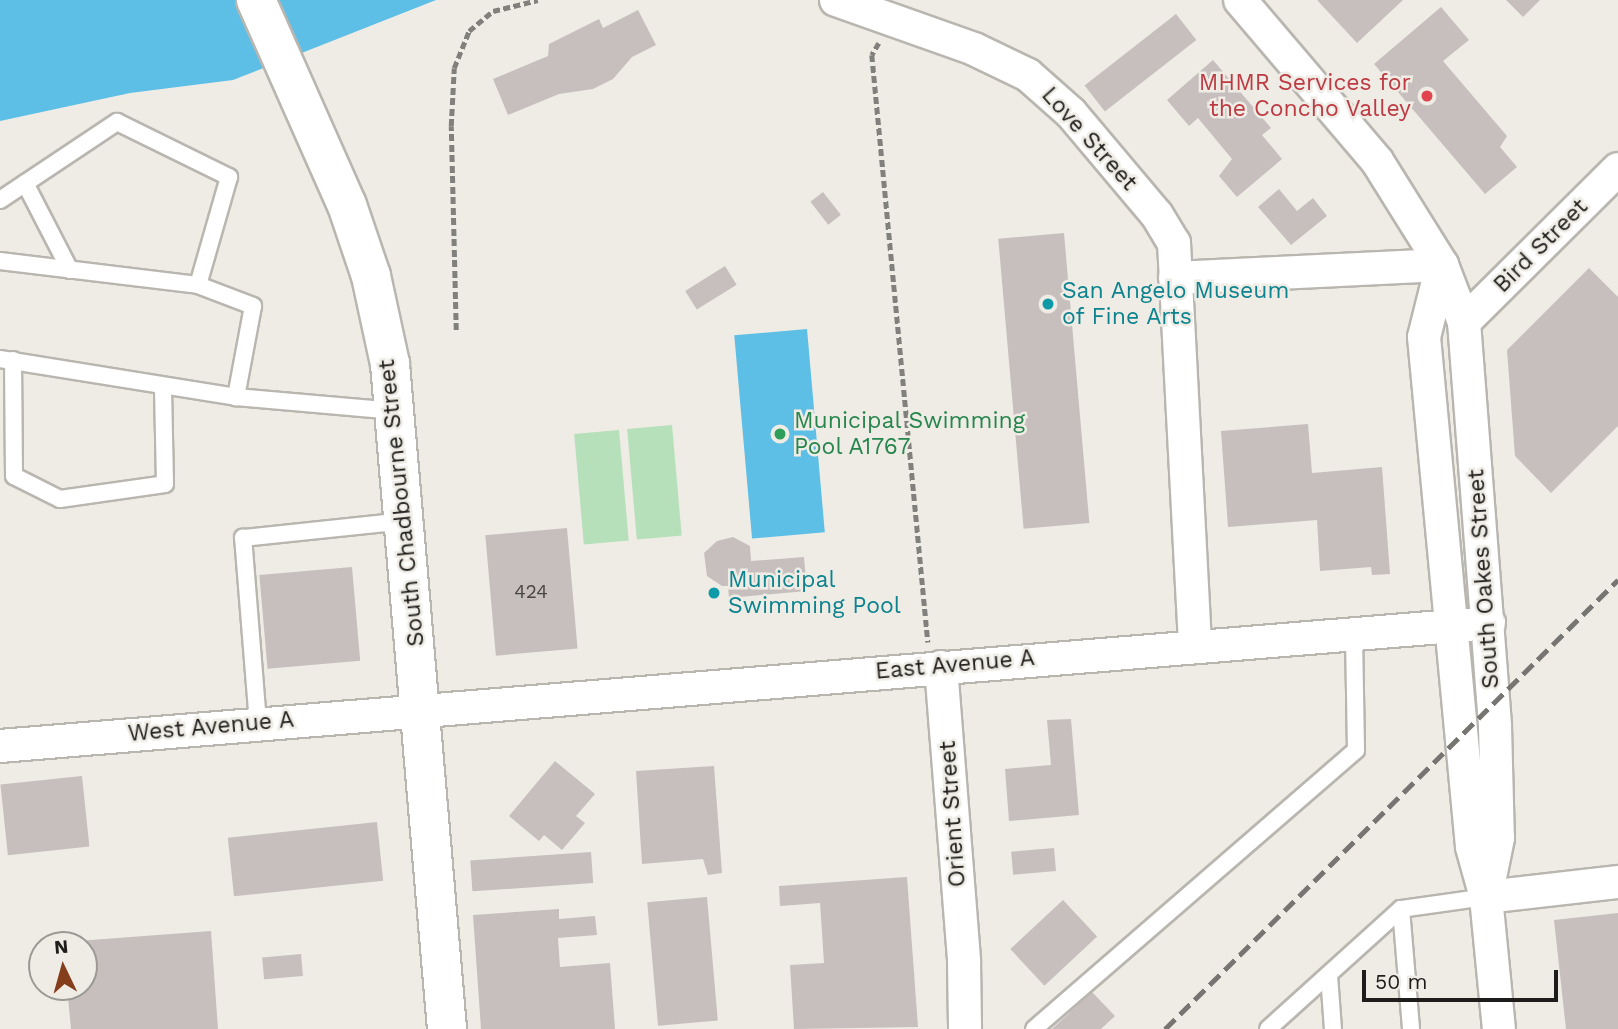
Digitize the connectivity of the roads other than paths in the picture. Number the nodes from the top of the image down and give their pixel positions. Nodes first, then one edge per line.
1 (256, 0) edge
2 (836, 0) edge
3 (1240, 0) edge
4 (1618, 169) edge
5 (25, 183) junction
6 (0, 200) edge
7 (0, 261) edge
8 (1442, 265) junction
9 (70, 270) junction
10 (1175, 278) junction
11 (198, 285) junction
12 (1464, 322) junction
13 (6, 359) edge
14 (163, 386) junction
15 (236, 397) junction
16 (395, 411) junction
17 (7, 480) edge
18 (405, 520) junction
19 (1489, 623) junction
20 (1451, 626) junction
21 (1354, 633) junction
22 (1195, 646) junction
23 (936, 667) junction
24 (422, 709) junction
25 (258, 723) junction
26 (0, 746) edge
27 (1618, 882) edge
28 (1486, 897) junction
29 (1401, 909) junction
30 (1329, 975) junction
31 (447, 1029) edge
32 (965, 1029) edge
33 (1034, 1029) edge
34 (1268, 1029) edge
35 (1333, 1029) edge
36 (1411, 1029) edge
37 (1499, 1029) edge

1 - 16 main road, South Chadbourne Street
2 - 10 street, Love Street
3 - 8 street, South Oakes Street
4 - 12 street, Bird Street
5 - 6 lane
5 - 9 lane
5 - 11 lane
7 - 9 lane
8 - 10 street
8 - 12 street, South Oakes Street
8 - 20 street, South Oakes Street
9 - 11 lane
10 - 22 street, Love Street
11 - 15 lane
12 - 19 street, South Oakes Street
13 - 14 lane
13 - 17 lane
14 - 15 lane
14 - 17 lane
15 - 16 lane
16 - 18 main road, South Chadbourne Street
18 - 24 main road, South Chadbourne Street
18 - 25 lane
19 - 20 street, East Avenue A
19 - 28 street, South Oakes Street
20 - 21 street, East Avenue A
20 - 28 street, South Oakes Street
21 - 22 street, East Avenue A
21 - 33 lane
22 - 23 street, East Avenue A
23 - 24 street, East Avenue A
23 - 32 street, Orient Street
24 - 25 street, West Avenue A
24 - 31 main road, South Chadbourne Street
25 - 26 street, West Avenue A
27 - 28 street
28 - 29 lane
28 - 37 street, South Oakes Street
29 - 30 lane
29 - 36 lane
30 - 34 lane
30 - 35 lane

